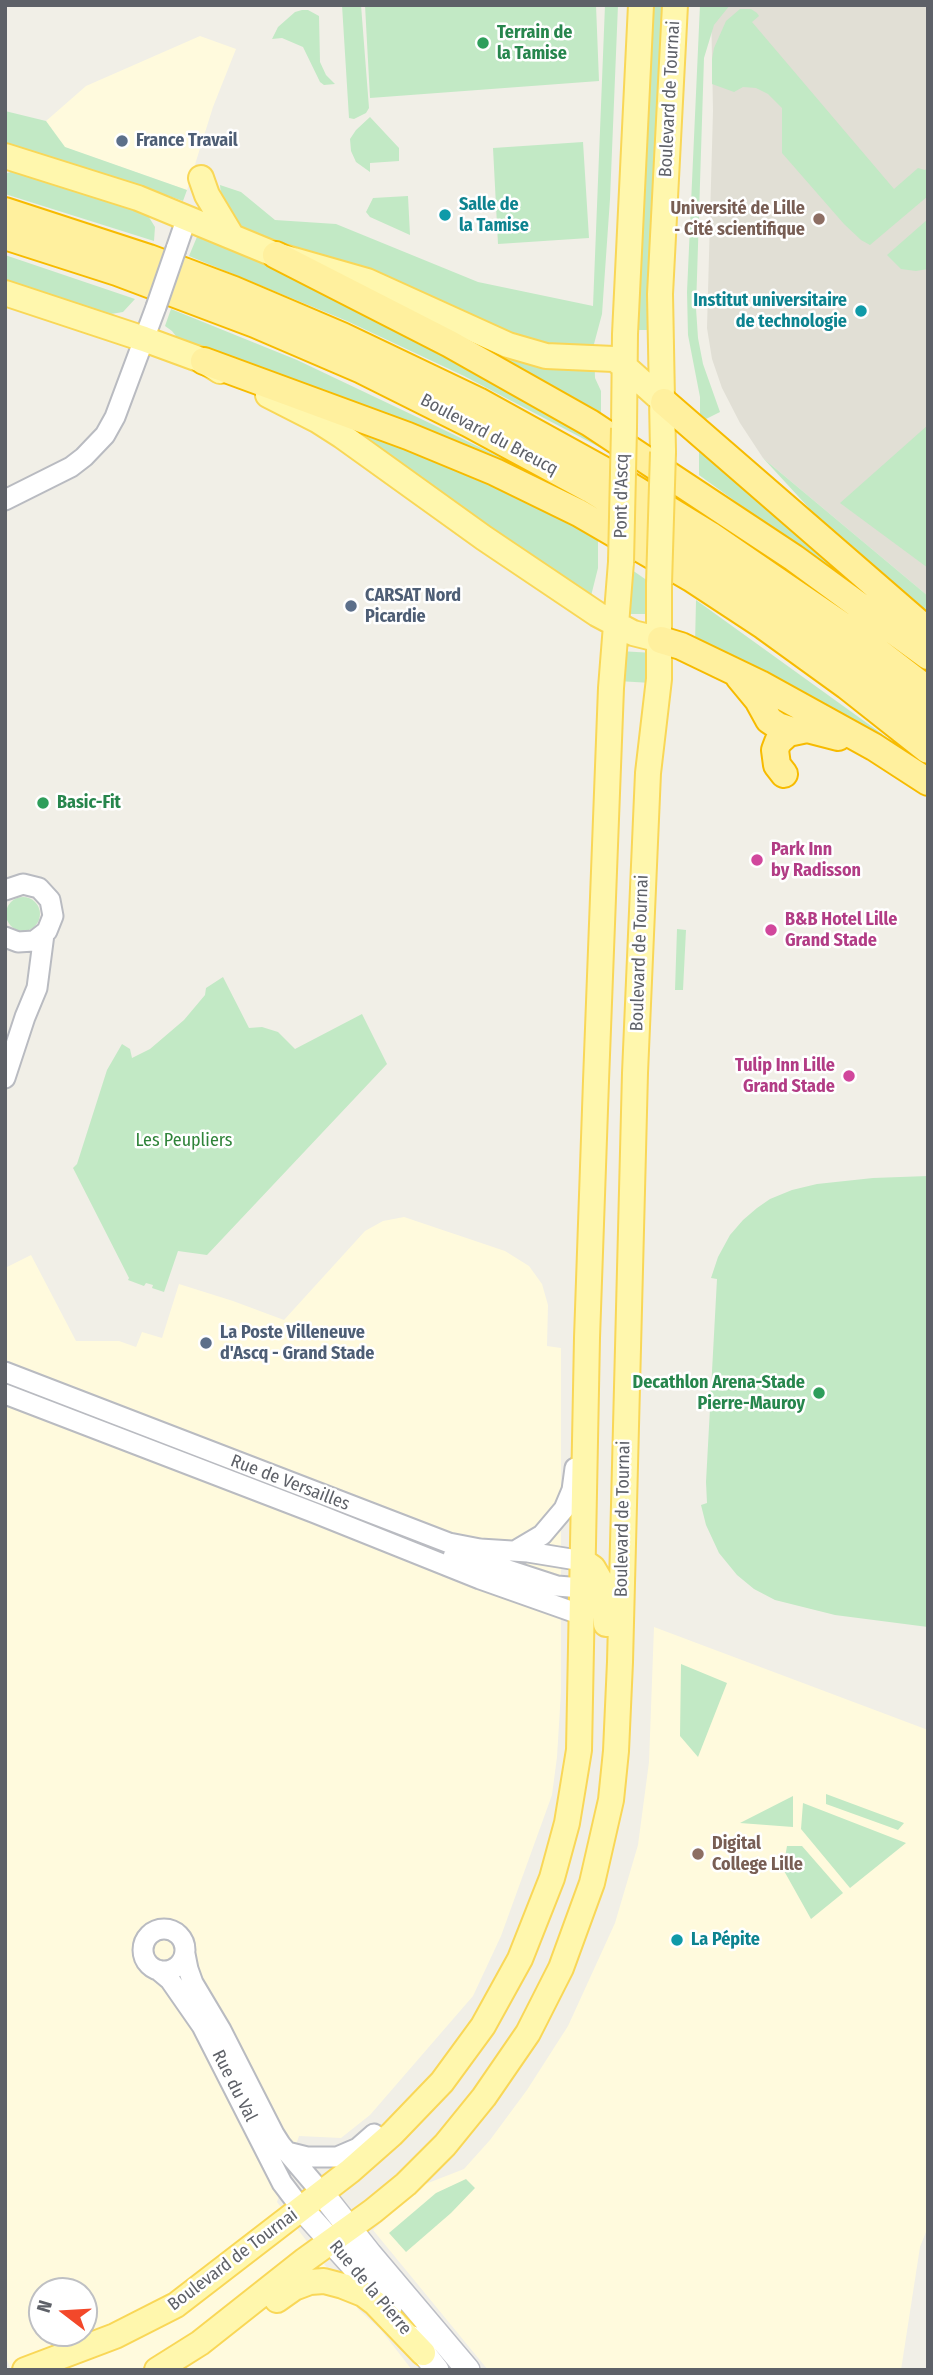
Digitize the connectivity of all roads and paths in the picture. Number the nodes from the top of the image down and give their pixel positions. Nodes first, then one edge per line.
1 (641, 5) edge
2 (675, 5) edge
3 (5, 156) edge
4 (201, 178) dead end
5 (5, 211) edge
6 (187, 217) junction
7 (231, 235) junction
8 (5, 236) edge
9 (276, 255) junction
10 (5, 293) edge
11 (144, 339) junction
12 (204, 361) junction
13 (625, 366) junction
14 (664, 402) junction
15 (5, 500) edge
16 (616, 625) junction
17 (928, 631) edge
18 (661, 640) junction
19 (928, 656) edge
20 (732, 670) junction
21 (928, 691) edge
22 (763, 711) junction
23 (928, 720) edge
24 (793, 731) junction
25 (874, 747) junction
26 (928, 750) edge
27 (928, 782) edge
28 (5, 868) edge
29 (27, 884) junction
30 (5, 890) edge
31 (44, 934) junction
32 (12, 939) edge
33 (25, 1017) junction
34 (5, 1078) edge
35 (587, 1338) junction
36 (5, 1372) edge
37 (5, 1394) edge
38 (315, 1513) junction
39 (622, 1543) junction
40 (515, 1551) junction
41 (583, 1561) junction
42 (591, 1584) junction
43 (582, 1615) junction
44 (599, 1859) junction
45 (185, 1954) junction
46 (158, 1970) junction
47 (474, 2040) junction
48 (287, 2152) junction
49 (321, 2192) junction
50 (301, 2208) junction
51 (341, 2235) junction
52 (430, 2361) edge
53 (163, 2367) edge
54 (25, 2370) edge
55 (468, 2370) edge

1 - 13 main road, Boulevard de Tournai
2 - 14 main road, Boulevard de Tournai
3 - 6 main road
4 - 7 main road
5 - 21 highway, Boulevard du Breucq
6 - 7 main road
6 - 11 street, bridge
7 - 9 main road
8 - 23 highway, Boulevard du Breucq
9 - 13 main road
9 - 19 highway
10 - 11 main road
11 - 12 main road
11 - 15 street
12 - 16 main road
12 - 26 highway
13 - 14 main road
13 - 16 main road, Pont d'Ascq, bridge
14 - 17 highway
14 - 18 main road, bridge
16 - 18 main road
16 - 35 main road
18 - 20 highway
18 - 39 main road, Boulevard de Tournai
20 - 22 highway
20 - 25 highway
22 - 24 highway
22 - 24 highway
24 - 25 highway
25 - 27 highway
28 - 29 street
29 - 30 street
29 - 31 street
31 - 32 street
31 - 33 street
32 - 33 street
33 - 34 street
35 - 40 street
35 - 41 main road
36 - 40 street, Rue de Versailles
37 - 38 street, Rue de Versailles
38 - 42 street, Rue de Versailles
38 - 43 street, Rue de Versailles
39 - 42 main road
39 - 44 main road, Boulevard de Tournai
40 - 41 street, Rue de Versailles
41 - 42 main road
42 - 43 main road, Boulevard de Tournai
42 - 44 main road
43 - 47 main road, Boulevard de Tournai
44 - 51 main road, Boulevard de Tournai
45 - 46 street
45 - 46 street
45 - 48 street, Rue du Val
46 - 50 street, Rue du Val
47 - 48 street
47 - 49 main road, Boulevard de Tournai
48 - 49 street, Rue du Val
49 - 50 main road, Boulevard de Tournai
49 - 51 main road
50 - 51 main road, Rue de la Pierre
50 - 54 main road, Boulevard de Tournai
51 - 52 main road, Rue de la Pierre
51 - 53 main road, Boulevard de Tournai
51 - 55 main road, Rue de la Pierre
52 - 53 main road

